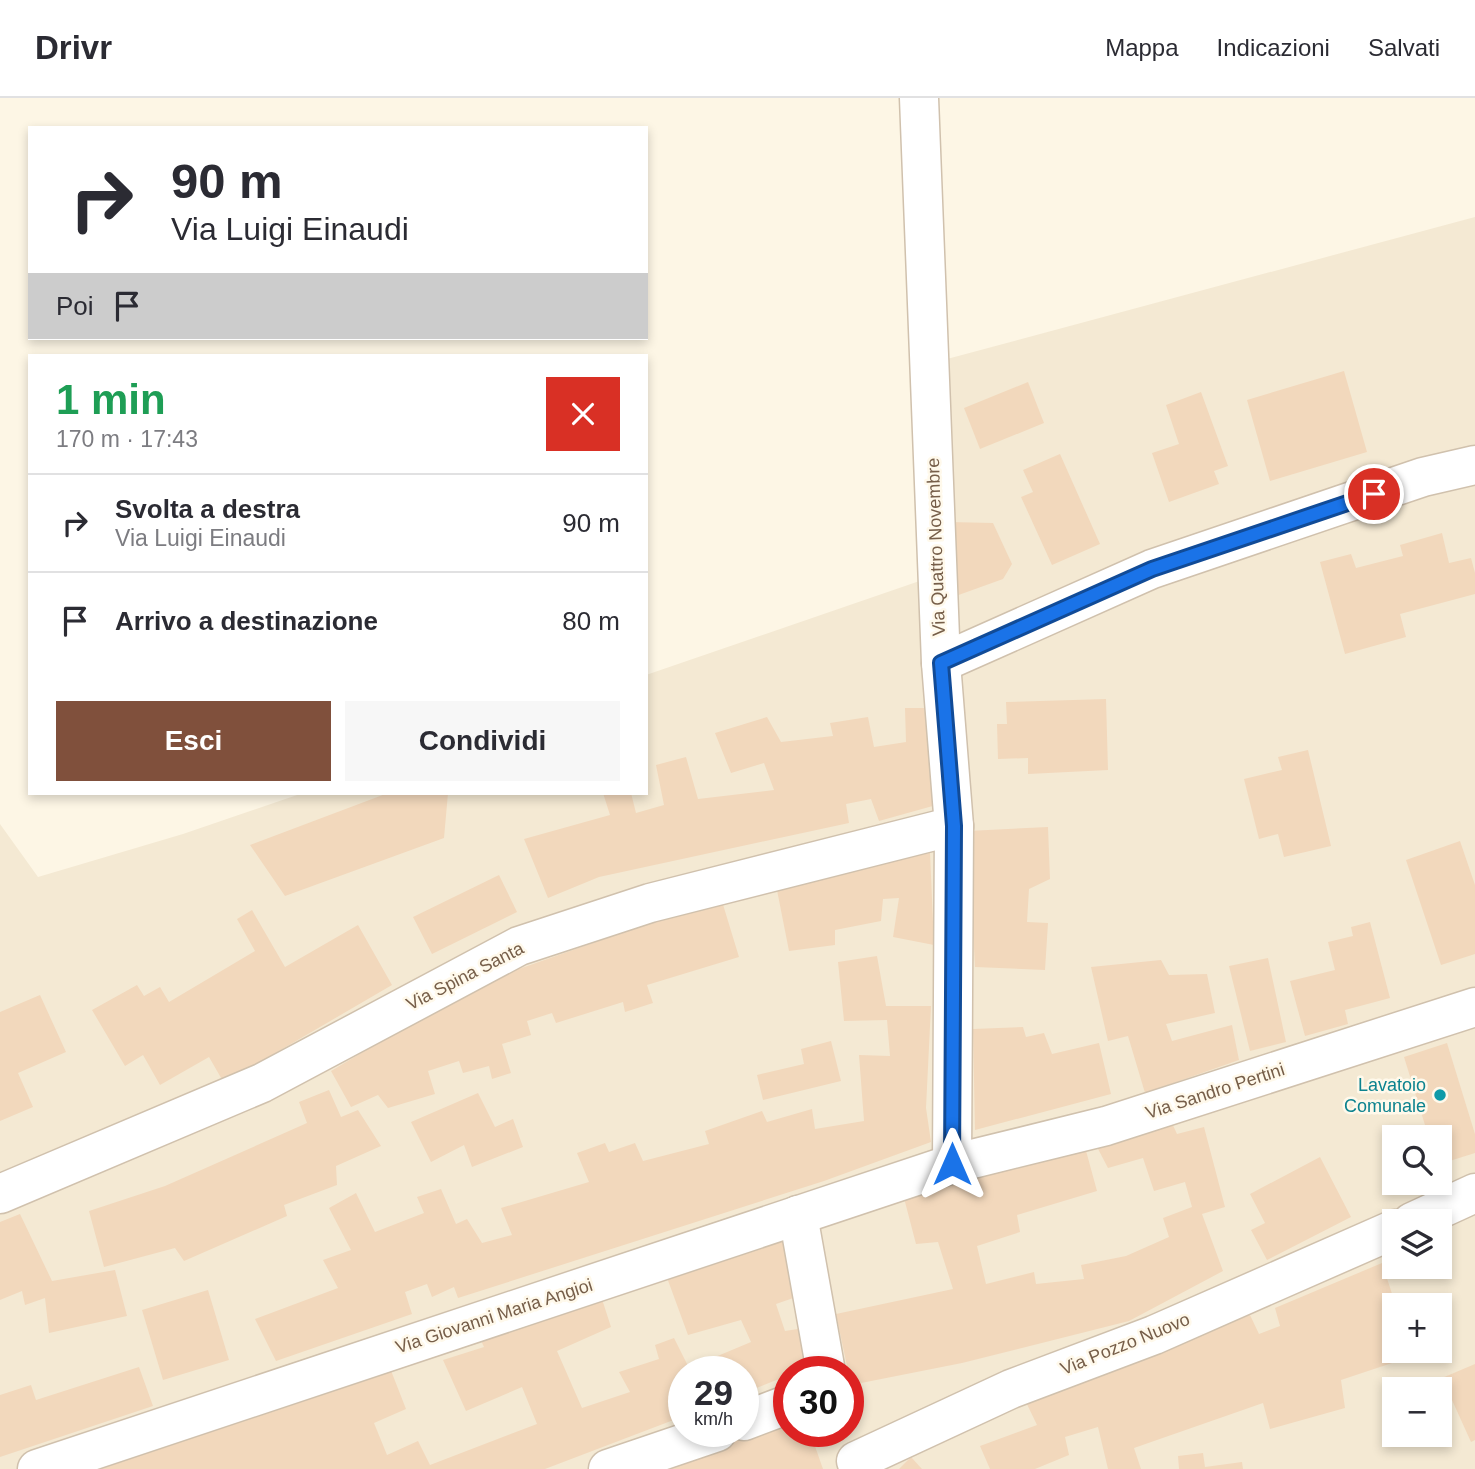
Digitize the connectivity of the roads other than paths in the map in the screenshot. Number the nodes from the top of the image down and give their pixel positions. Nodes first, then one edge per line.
1 (919, 98) edge
2 (1475, 465) edge
3 (941, 663) junction
4 (954, 826) junction
5 (1473, 1014) edge
6 (952, 1164) junction
7 (1475, 1193) edge
8 (0, 1194) edge
9 (1440, 1209) edge
10 (798, 1214) junction
11 (1382, 1235) edge
12 (823, 1356) edge
13 (673, 1447) edge
14 (852, 1454) edge
15 (37, 1469) edge
16 (608, 1469) edge

1 - 3 street, Via Quattro Novembre
2 - 3 street
3 - 4 street, Via Quattro Novembre
4 - 6 street, Via Quattro Novembre
4 - 8 street, Via Spina Santa
5 - 6 street, Via Sandro Pertini
6 - 10 street, Via Giovanni Maria Angioi
7 - 9 street
10 - 12 street
10 - 15 street, Via Giovanni Maria Angioi
11 - 14 street, Via Pozzo Nuovo
13 - 16 street

